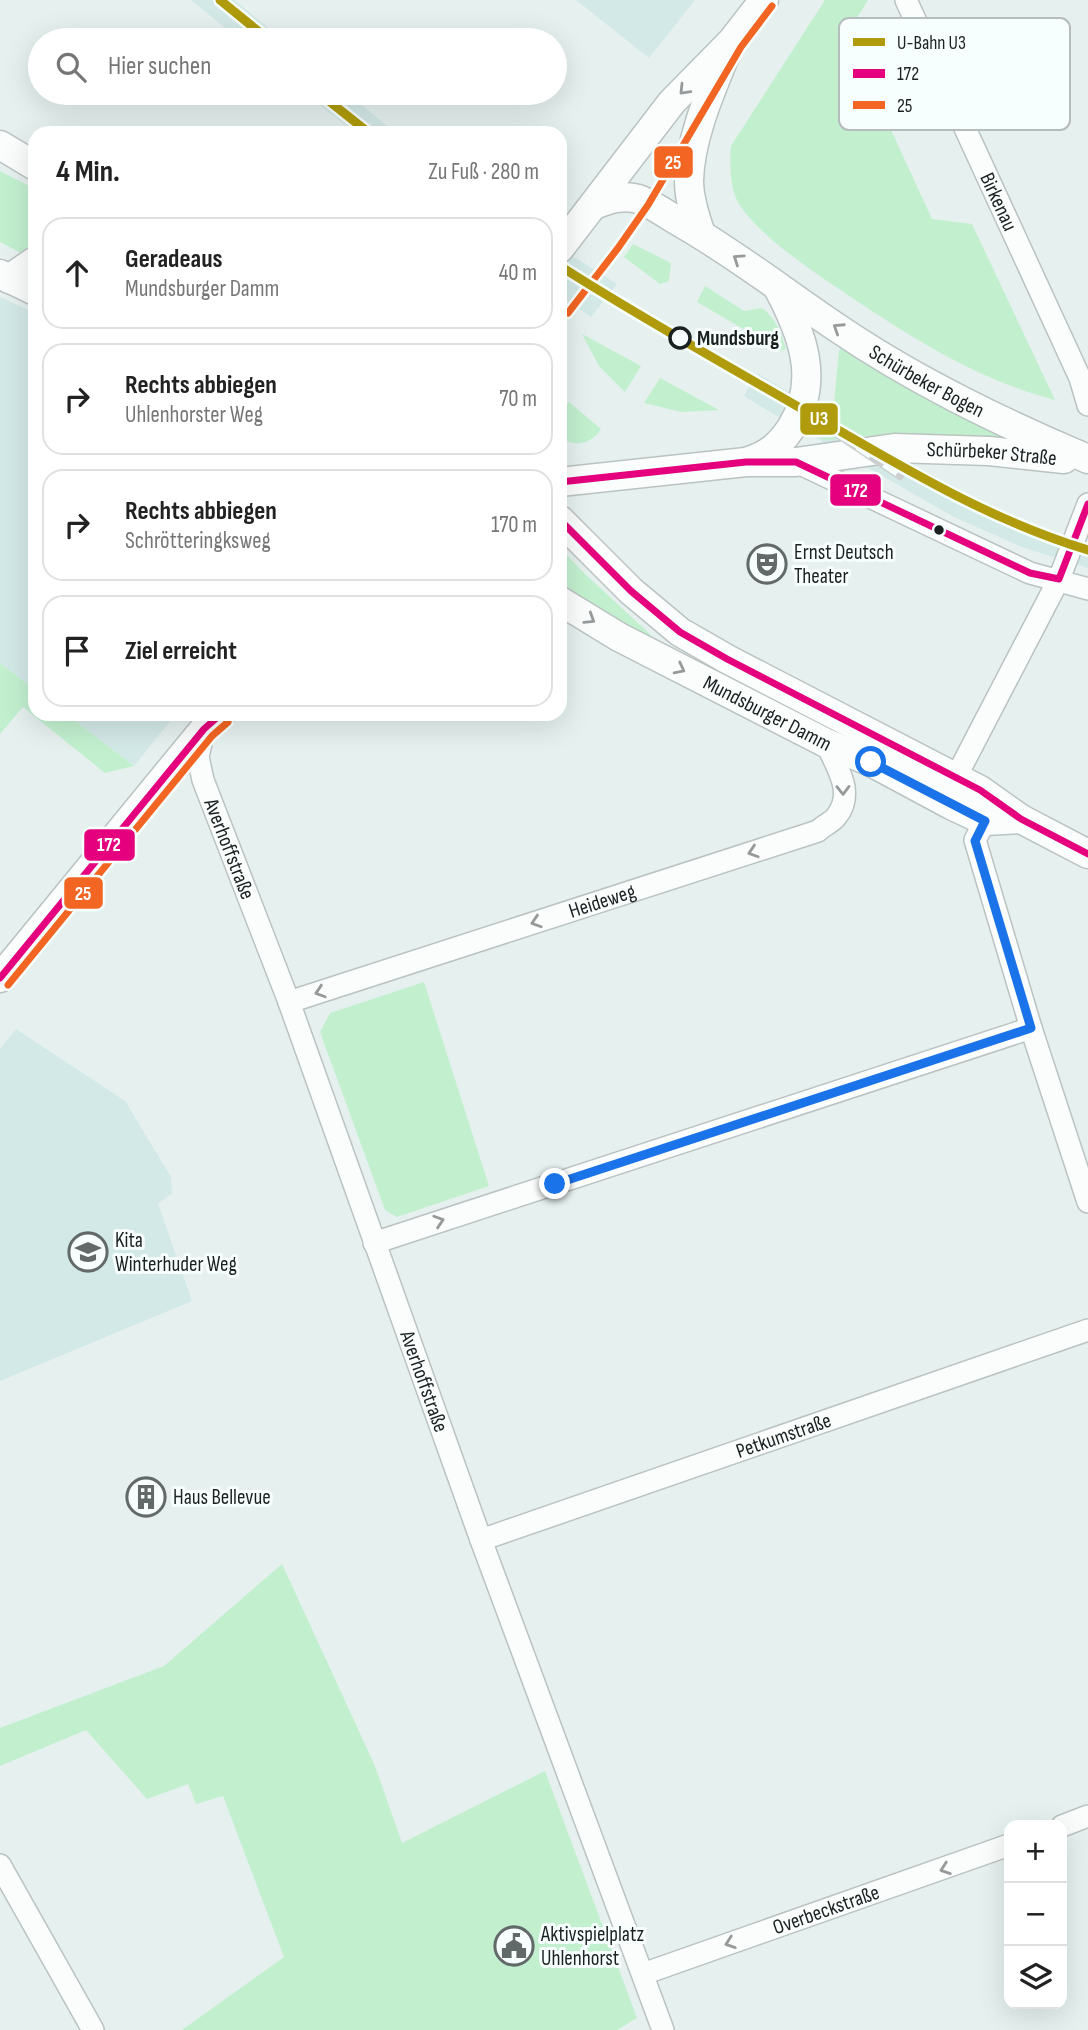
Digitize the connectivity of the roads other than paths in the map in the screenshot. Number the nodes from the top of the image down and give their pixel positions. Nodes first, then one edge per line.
1 (764, 0) edge
2 (906, 0) edge
3 (914, 18) edge
4 (732, 41) junction
5 (966, 130) edge
6 (0, 145) edge
7 (28, 162) edge
8 (594, 205) junction
9 (701, 234) junction
10 (567, 239) edge
11 (28, 265) edge
12 (3, 280) edge
13 (775, 283) junction
14 (28, 289) edge
15 (1088, 405) edge
16 (1088, 460) edge
17 (796, 461) junction
18 (746, 462) junction
19 (567, 481) edge
20 (1088, 504) edge
21 (567, 527) edge
22 (1059, 579) junction
23 (1088, 589) edge
24 (567, 605) edge
25 (210, 721) edge
26 (211, 721) edge
27 (826, 743) junction
28 (956, 777) junction
29 (1021, 819) junction
30 (985, 821) junction
31 (1088, 853) edge
32 (0, 978) edge
33 (289, 1002) junction
34 (1031, 1028) junction
35 (1088, 1202) edge
36 (374, 1242) junction
37 (1088, 1330) edge
38 (481, 1540) junction
39 (1088, 1816) edge
40 (1067, 1824) edge
41 (1004, 1847) edge
42 (0, 1866) edge
43 (643, 1974) junction
44 (93, 2030) edge
45 (663, 2030) edge

1 - 4 main road
2 - 3 street, Birkenau
4 -> 8 main road
4 - 9 main road
5 - 15 street, Birkenau
6 - 7 main road
8 - 9 main road, Schürbeker Bogen
8 - 10 main road
13 -> 9 main road, Schürbeker Bogen
11 - 12 main road
12 - 14 main road
16 -> 13 main road, Schürbeker Bogen
13 - 18 main road, Schürbeker Bogen
16 - 17 main road, Schürbeker Straße
17 - 18 main road, Schürbeker Straße
17 - 22 street
18 - 19 main road, Schürbeker Straße
20 - 22 street
21 - 28 main road, Mundsburger Damm
22 - 23 street
22 - 28 street
24 -> 27 main road, Mundsburger Damm
25 - 32 main road
26 - 33 street, Averhoffstraße
27 - 30 main road, Mundsburger Damm
27 -> 33 street, Heideweg
28 - 29 main road, Mundsburger Damm
29 - 30 main road
29 - 31 main road, Mundsburger Damm
30 - 34 street
33 - 36 street, Averhoffstraße
34 - 35 street
36 -> 34 street
36 - 38 street, Averhoffstraße
37 - 38 street, Petkumstraße
38 - 43 street, Averhoffstraße
39 - 40 street
41 -> 43 street, Overbeckstraße
42 - 44 street
43 - 45 street, Averhoffstraße

